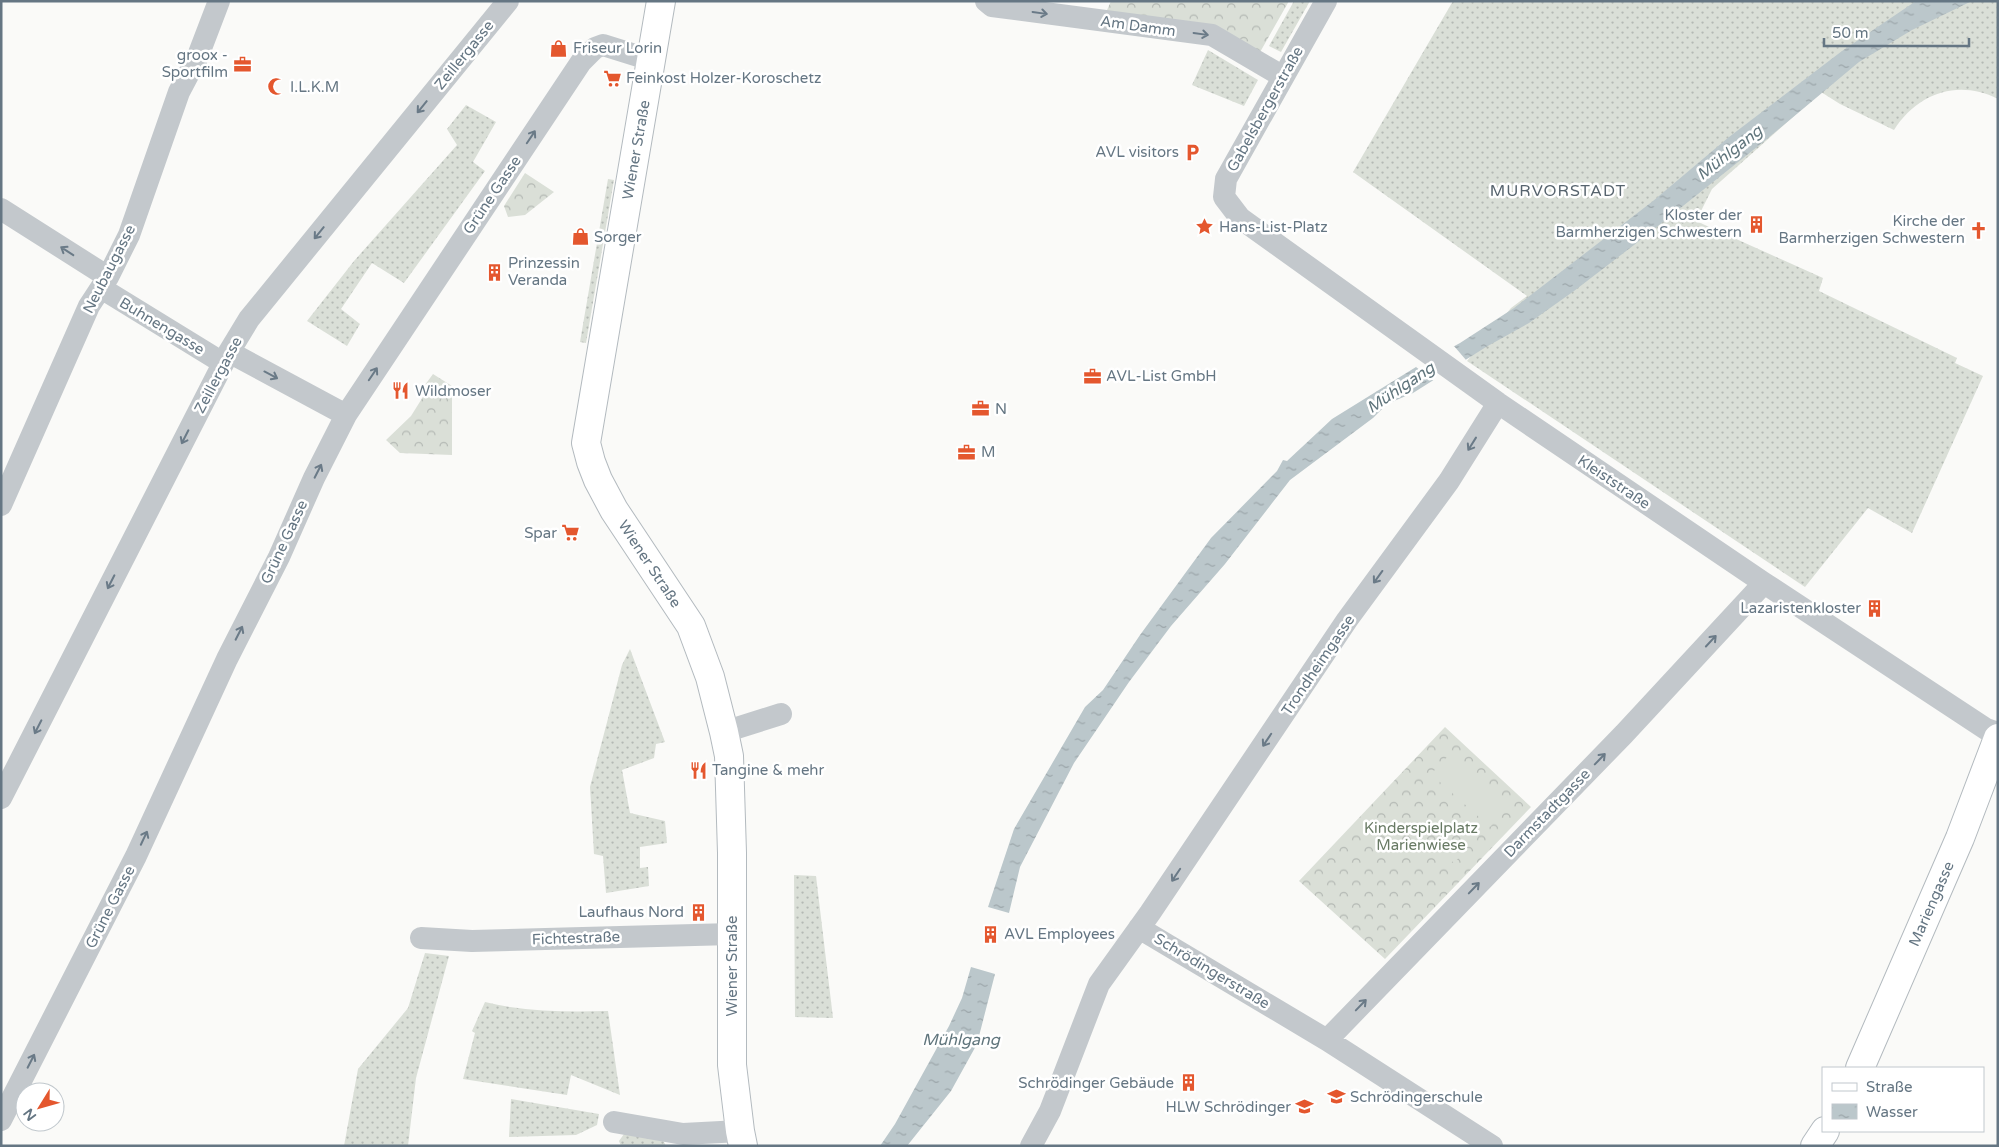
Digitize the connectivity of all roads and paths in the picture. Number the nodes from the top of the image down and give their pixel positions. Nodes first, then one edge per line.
1 (219, 1) edge
2 (508, 1) edge
3 (662, 1) edge
4 (986, 1) edge
5 (1326, 1) edge
6 (652, 60) junction
7 (1282, 76) junction
8 (1, 209) edge
9 (1240, 218) joint
10 (105, 283) junction
11 (226, 357) junction
12 (1498, 403) junction
13 (346, 415) junction
14 (1, 505) edge
15 (1764, 583) junction
16 (781, 714) dead end
17 (724, 732) junction
18 (1998, 733) edge
19 (1998, 738) edge
20 (1, 798) edge
21 (1139, 928) junction
22 (732, 934) junction
23 (421, 938) dead end
24 (1328, 1040) junction
25 (1860, 1067) edge
26 (1, 1120) edge
27 (614, 1122) dead end
28 (1824, 1132) edge
29 (742, 1138) edge
30 (1031, 1146) edge
31 (1492, 1146) edge
32 (1815, 1146) edge

1 - 10 street, Neubaugasse
2 -> 11 street, Zeillergasse
3 - 6 main road, Wiener Straße
4 -> 7 street, Am Damm
5 - 7 street, Gabelsbergerstraße
13 -> 6 street, Grüne Gasse
6 - 17 main road, Wiener Straße
7 - 9 street, Gabelsbergerstraße
10 -> 8 street, Buhnengasse
9 - 12 street, Kleiststraße
10 - 11 street, Buhnengasse
10 - 14 street, Neubaugasse
11 -> 13 street, Buhnengasse
11 -> 20 street, Zeillergasse
12 - 15 street, Kleiststraße
12 -> 21 street, Trondheimgasse
26 -> 13 street, Grüne Gasse
15 - 18 street, Kleiststraße
24 -> 15 street, Darmstadtgasse
16 - 17 street
17 - 22 main road, Wiener Straße
19 - 25 main road, Mariengasse
21 - 24 street, Schrödingerstraße
21 - 30 street, Schrödingerstraße
22 - 23 street, Fichtestraße
22 - 29 main road, Wiener Straße
24 - 31 street, Schrödingerstraße
27 - 29 street, Wiener Straße
28 - 32 main road

